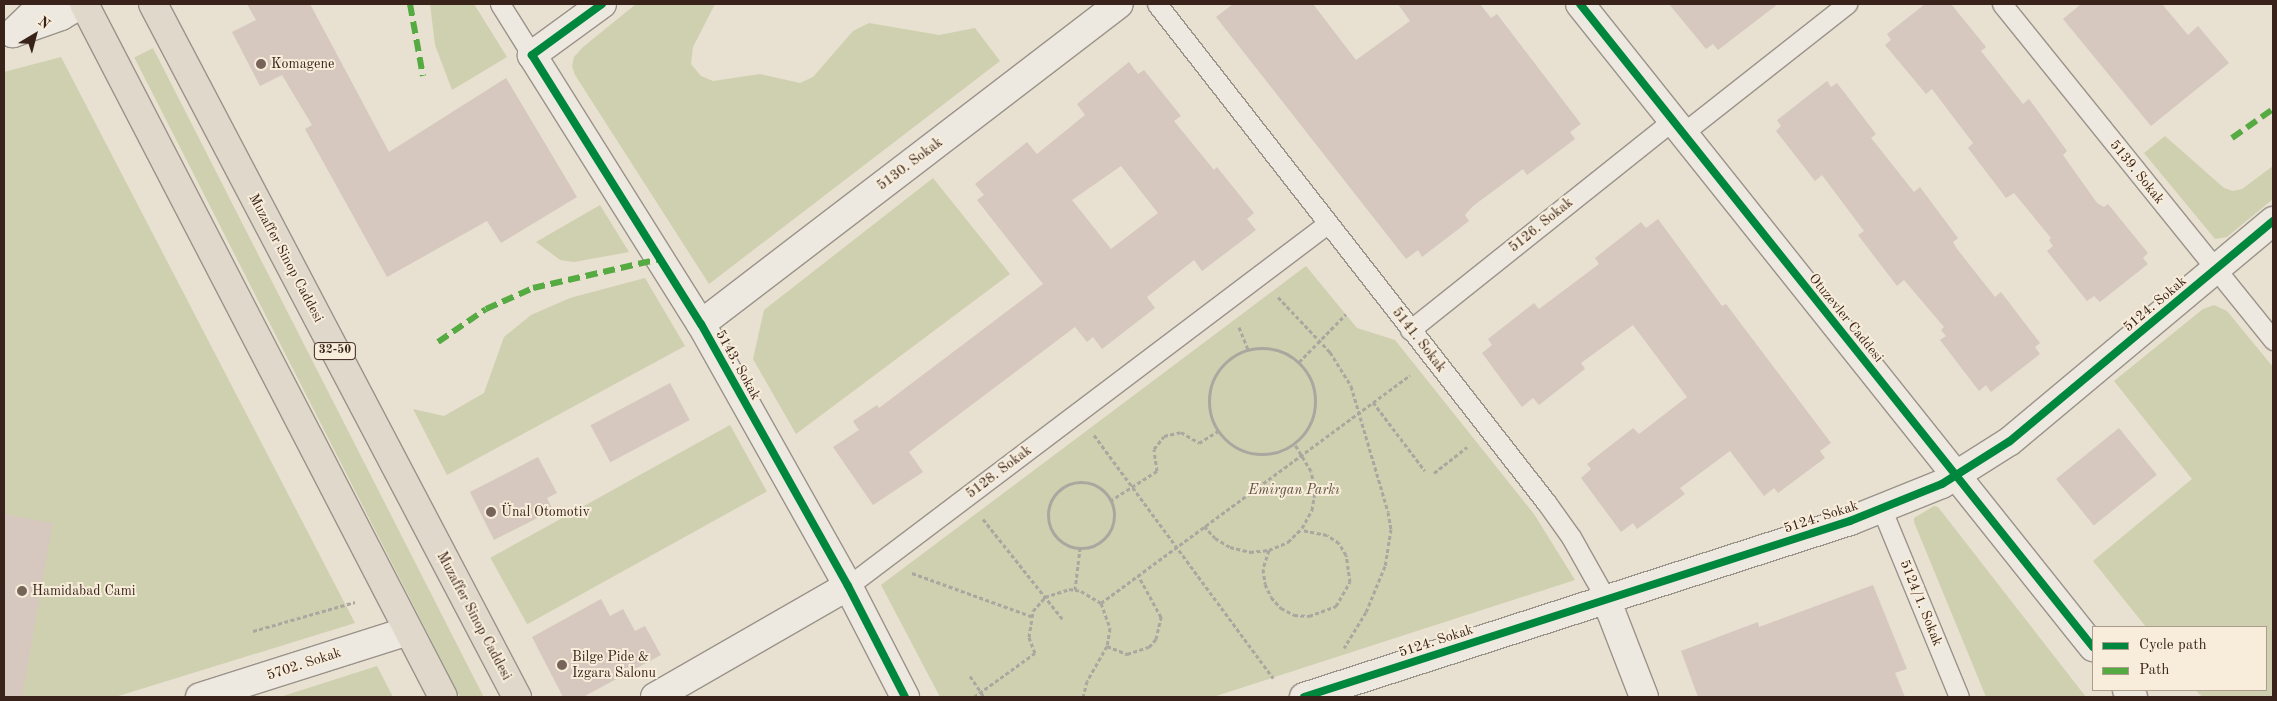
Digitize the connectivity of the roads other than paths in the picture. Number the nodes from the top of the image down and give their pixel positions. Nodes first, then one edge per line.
1 (43, 4) edge
2 (82, 4) edge
3 (153, 4) edge
4 (500, 4) edge
5 (602, 4) edge
6 (1119, 4) edge
7 (1157, 4) edge
8 (1580, 4) edge
9 (1847, 4) edge
10 (2002, 4) edge
11 (9, 34) edge
12 (532, 55) junction
13 (1678, 126) junction
14 (2273, 221) edge
15 (1327, 224) junction
16 (2216, 269) junction
17 (701, 324) junction
18 (1410, 330) junction
19 (2273, 340) edge
20 (1956, 476) junction
21 (1882, 510) junction
22 (848, 586) junction
23 (1606, 599) junction
24 (408, 631) junction
25 (2092, 646) edge
26 (200, 697) edge
27 (442, 697) edge
28 (517, 697) edge
29 (655, 697) edge
30 (905, 697) edge
31 (1304, 697) edge
32 (1644, 697) edge
33 (1959, 697) edge

1 - 11 street
2 - 11 street
2 - 24 main road
3 - 28 main road, Muzaffer Sinop Caddesi / 32-50
4 - 12 lane, 5143. Sokak
5 - 12 street
6 - 17 street, 5130. Sokak
7 - 15 lane, 5141. Sokak
8 - 13 street, Otuzevler Caddesi
9 - 13 lane, 5126. Sokak
10 - 16 lane, 5139. Sokak
12 - 17 street, 5143. Sokak
13 - 18 lane, 5126. Sokak
13 - 20 street, Otuzevler Caddesi
14 - 16 street, 5124. Sokak
15 - 18 lane, 5141. Sokak
15 - 22 lane, 5128. Sokak
16 - 19 lane, 5139. Sokak
16 - 20 street, 5124. Sokak
17 - 22 street, 5143. Sokak
18 - 23 lane, 5141. Sokak
20 - 21 street, 5124. Sokak
20 - 25 street, Otuzevler Caddesi
21 - 23 street, 5124. Sokak
21 - 33 lane, 5124/1. Sokak
22 - 29 street, 5128. Sokak
22 - 30 street, 5143. Sokak
23 - 31 street, 5124. Sokak
23 - 32 street, 5141. Sokak
24 - 26 street, 5702. Sokak
24 - 27 main road

